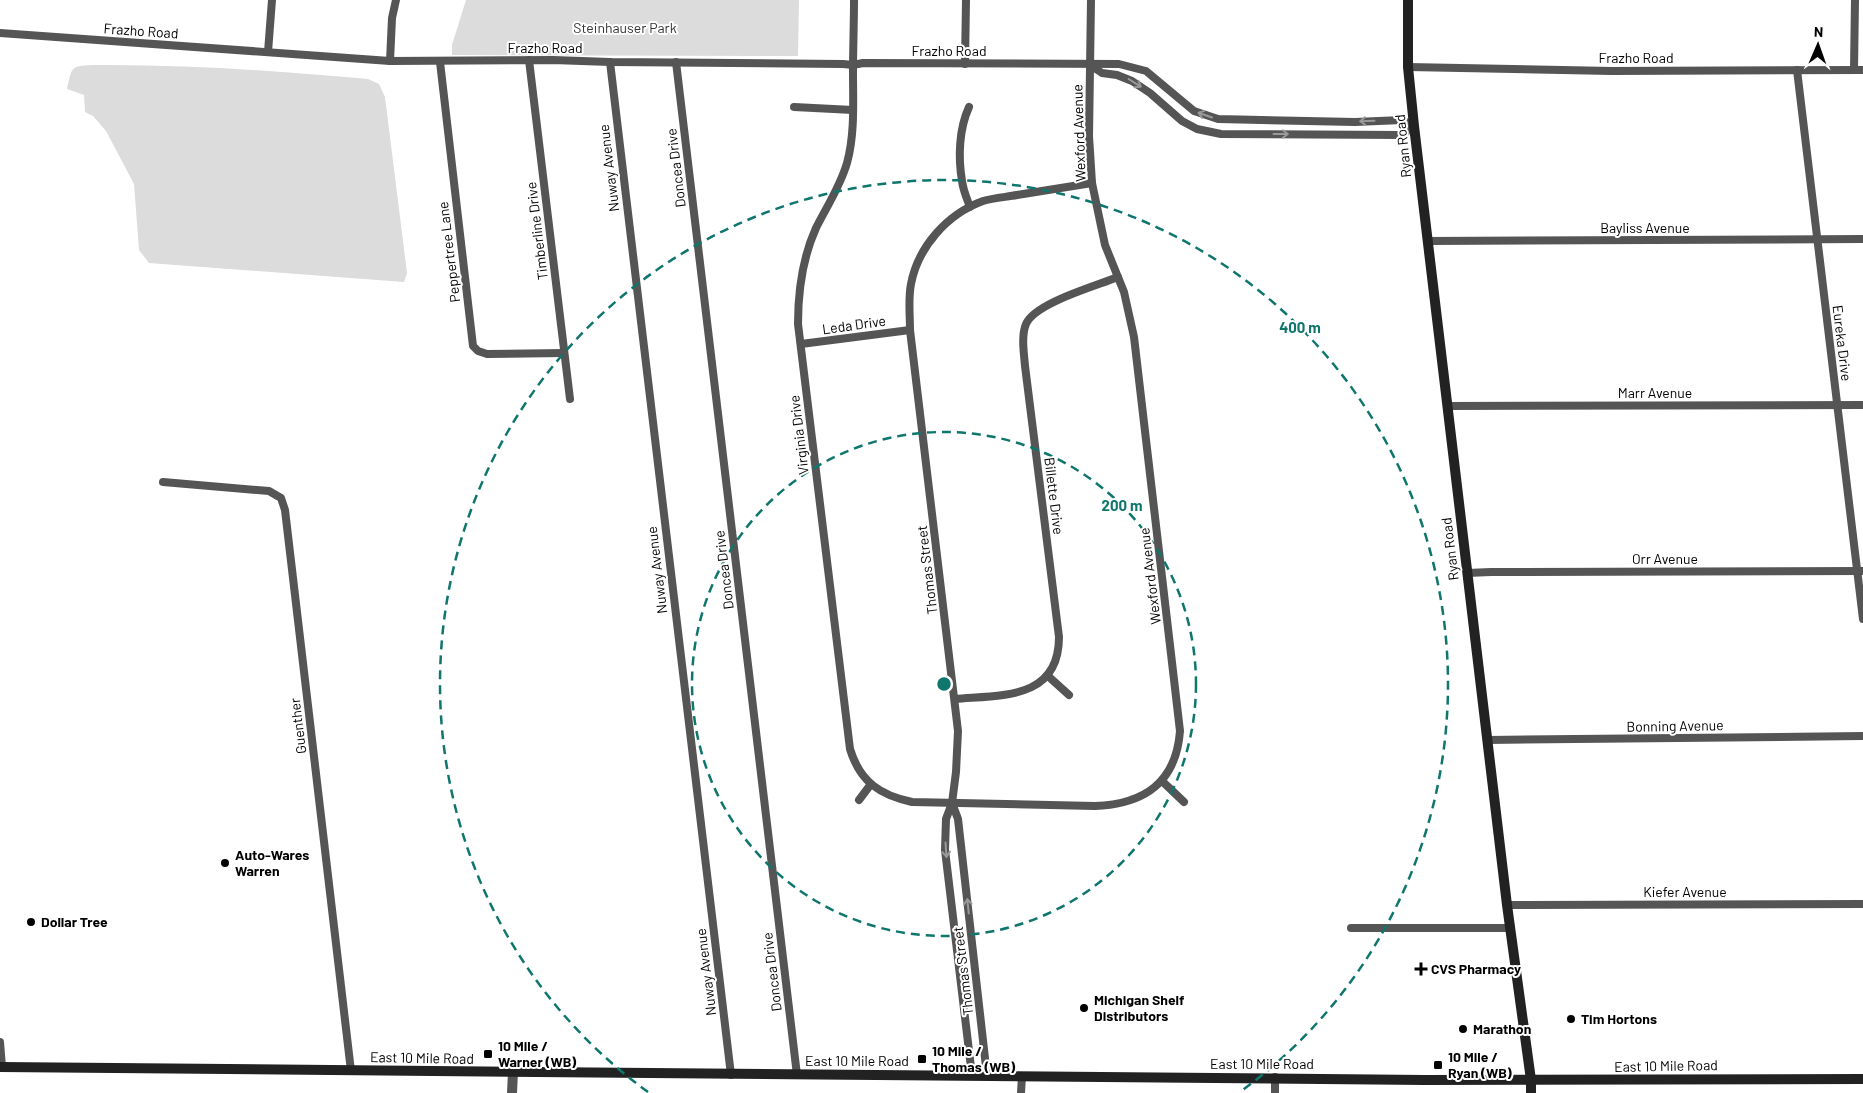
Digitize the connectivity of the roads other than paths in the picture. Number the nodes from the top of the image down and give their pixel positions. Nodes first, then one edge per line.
1 (272, 0) edge
2 (396, 0) edge
3 (854, 0) edge
4 (966, 0) edge
5 (1091, 0) edge
6 (1408, 0) edge
7 (1855, 0) edge
8 (0, 33) edge
9 (268, 52) junction
10 (529, 60) junction
11 (390, 61) junction
12 (440, 62) junction
13 (610, 62) junction
14 (676, 62) junction
15 (965, 64) junction
16 (853, 65) junction
17 (1090, 65) junction
18 (1408, 67) junction
19 (1797, 70) junction
20 (1854, 70) junction
21 (1863, 70) edge
22 (794, 107) dead end
23 (969, 107) dead end
24 (853, 110) junction
25 (1414, 126) junction
26 (1092, 183) junction
27 (970, 207) junction
28 (1816, 239) junction
29 (1863, 239) edge
30 (1428, 241) junction
31 (1118, 277) junction
32 (910, 330) junction
33 (800, 344) junction
34 (564, 353) junction
35 (570, 399) dead end
36 (1837, 405) junction
37 (1863, 405) edge
38 (1448, 406) junction
39 (163, 482) dead end
40 (1860, 570) edge
41 (1467, 573) junction
42 (1863, 619) edge
43 (1048, 676) junction
44 (1069, 695) dead end
45 (955, 699) junction
46 (1863, 736) edge
47 (1488, 740) junction
48 (1162, 781) junction
49 (871, 784) junction
50 (858, 800) dead end
51 (1184, 802) dead end
52 (952, 803) junction
53 (1863, 904) edge
54 (1507, 905) junction
55 (970, 922) junction
56 (955, 923) junction
57 (1351, 928) dead end
58 (1511, 928) junction
59 (976, 968) junction
60 (960, 971) junction
61 (0, 1042) edge
62 (1, 1067) edge
63 (351, 1070) junction
64 (513, 1072) junction
65 (731, 1074) junction
66 (797, 1075) junction
67 (972, 1076) junction
68 (987, 1076) junction
69 (1022, 1076) junction
70 (1275, 1078) junction
71 (1863, 1079) edge
72 (1531, 1080) junction
73 (512, 1093) edge
74 (1021, 1093) edge
75 (1275, 1093) edge
76 (1531, 1093) edge

1 - 9 street
2 - 11 street
3 - 16 street, Virginia Drive
4 - 15 street
5 - 17 street, Wexford Avenue
6 - 18 main road, Ryan Road
7 - 20 street
8 - 9 street, Frazho Road
9 - 11 street, Frazho Road
10 - 12 street, Frazho Road
10 - 13 street, Frazho Road
10 - 34 street, Timberline Drive
11 - 12 street, Frazho Road
12 - 34 street, Peppertree Lane
13 - 14 street, Frazho Road
13 - 65 street, Nuway Avenue
14 - 16 street, Frazho Road
14 - 66 street, Doncea Drive
15 - 16 street, Frazho Road
15 - 17 street, Frazho Road
16 - 24 street, Virginia Drive
25 -> 17 street, Frazho Road
17 -> 25 street, Frazho Road
17 - 26 street, Wexford Avenue
18 - 19 street, Frazho Road
18 - 25 main road, Ryan Road
19 - 20 street, Frazho Road
19 - 28 street, Eureka Drive
20 - 21 street, Frazho Road
22 - 24 street
23 - 27 street
24 - 33 street, Virginia Drive
25 - 30 main road, Ryan Road
26 - 27 street, Thomas Street
26 - 31 street, Wexford Avenue
27 - 32 street, Thomas Street
28 - 29 street, Bayliss Avenue
28 - 30 street, Bayliss Avenue
28 - 36 street, Eureka Drive
30 - 38 main road, Ryan Road
31 - 43 street, Billette Drive
31 - 48 street, Wexford Avenue
32 - 33 street, Leda Drive
32 - 45 street, Thomas Street
33 - 49 street, Virginia Drive
34 - 35 street, Timberline Drive
36 - 37 street, Marr Avenue
36 - 38 street, Marr Avenue
36 - 40 street, Eureka Drive
38 - 41 main road, Ryan Road
39 - 63 street, Guenther
40 - 41 street, Orr Avenue
40 - 42 street, Eureka Drive
41 - 47 main road, Ryan Road
43 - 44 street
43 - 45 street
45 - 52 street, Thomas Street
46 - 47 street, Bonning Avenue
47 - 54 main road, Ryan Road
48 - 51 street
48 - 52 street, Wexford Avenue
49 - 50 street
49 - 52 street, Virginia Drive
55 -> 52 street, Thomas Street
52 -> 56 street
53 - 54 street, Kiefer Avenue
54 - 58 main road, Ryan Road
55 - 56 street
55 - 59 street, Thomas Street
56 - 60 street
57 - 58 street
58 - 72 main road, Ryan Road
59 - 60 street
59 - 68 street, Thomas Street
60 - 67 street
61 - 62 street
62 - 63 main road, East 10 Mile Road
63 - 64 main road, East 10 Mile Road
64 - 65 main road, East 10 Mile Road
64 - 73 street
65 - 66 main road, East 10 Mile Road
66 - 67 main road, East 10 Mile Road
67 - 68 main road, East 10 Mile Road
68 - 69 main road, East 10 Mile Road
69 - 70 main road, East 10 Mile Road
69 - 74 street
70 - 72 main road, East 10 Mile Road
70 - 75 street
71 - 72 main road, East 10 Mile Road
72 - 76 main road, Ryan Road

